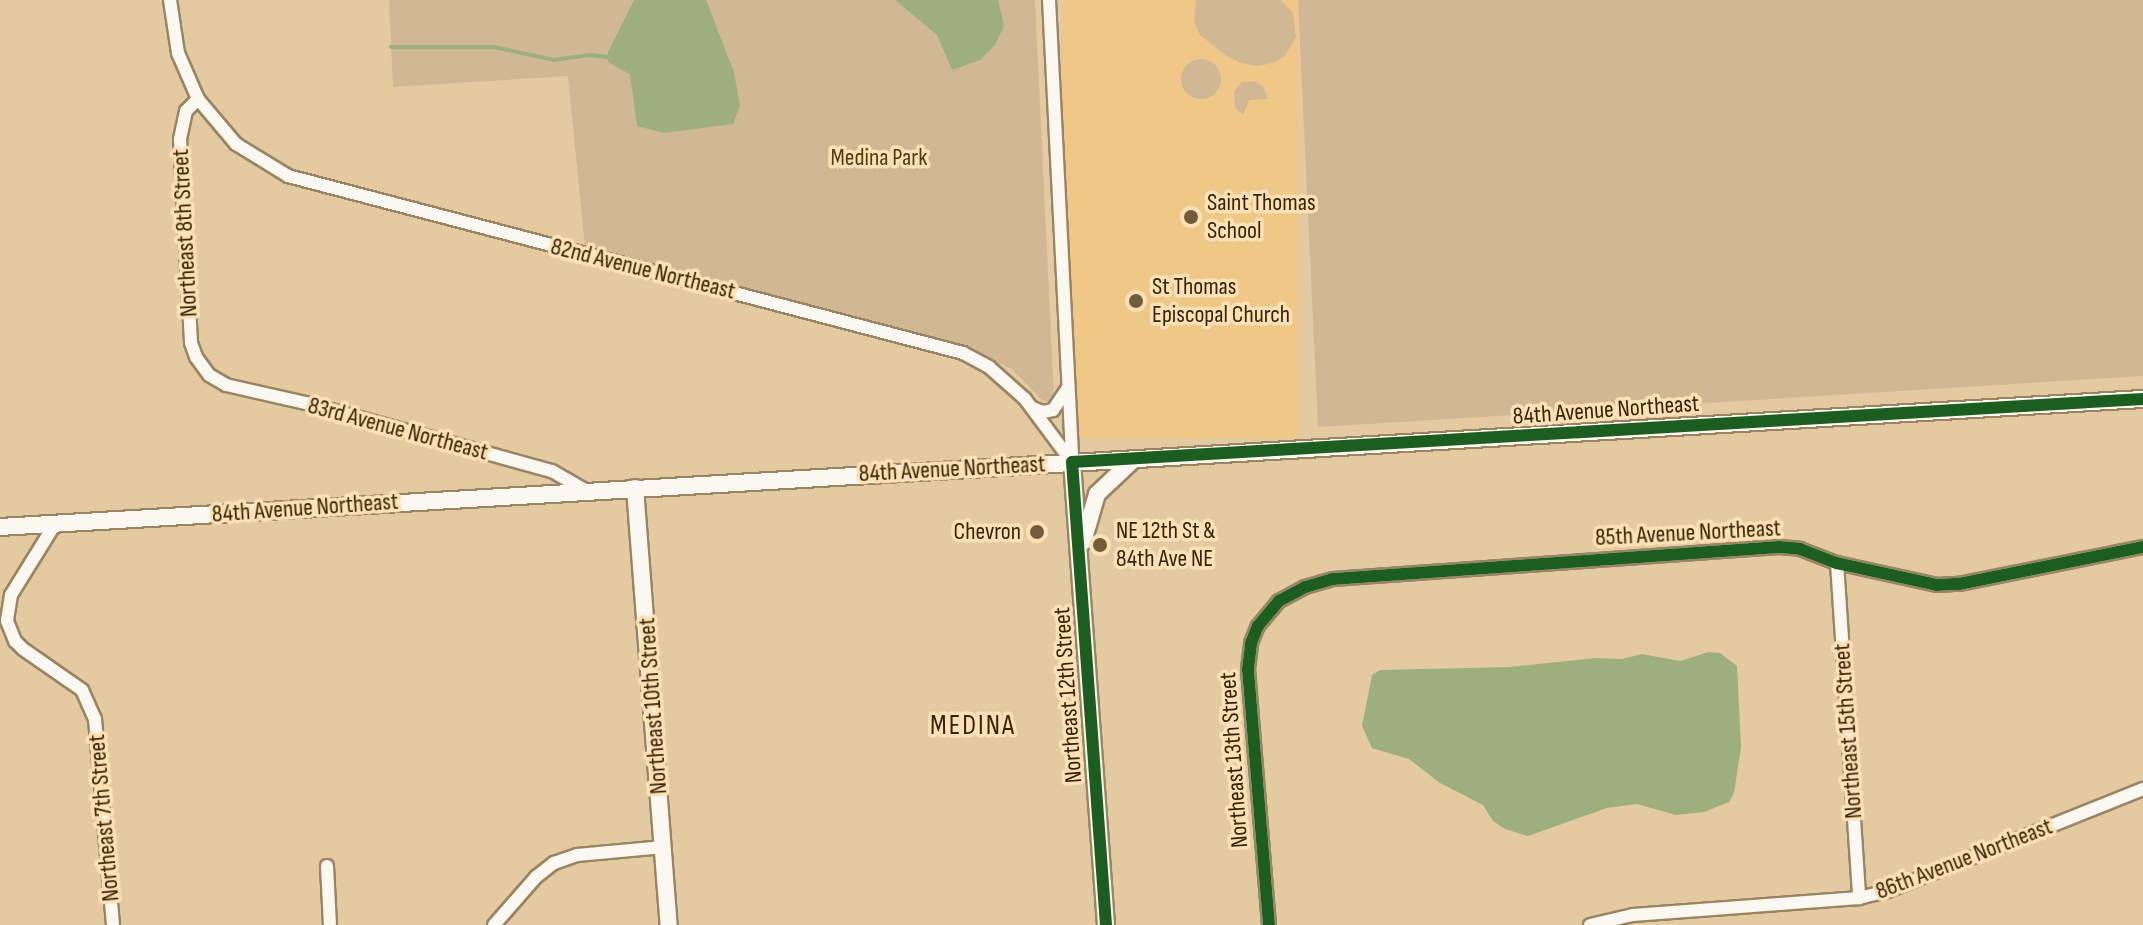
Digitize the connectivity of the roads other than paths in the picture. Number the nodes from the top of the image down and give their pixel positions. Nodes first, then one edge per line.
1 (170, 0) edge
2 (1049, 0) edge
3 (198, 99) junction
4 (209, 375) joint
5 (1070, 386) junction
6 (2143, 399) edge
7 (1032, 408) junction
8 (1133, 460) junction
9 (1072, 462) junction
10 (635, 488) junction
11 (585, 490) junction
12 (55, 524) junction
13 (0, 527) edge
14 (2143, 547) edge
15 (1079, 555) junction
16 (1837, 563) junction
17 (1279, 601) joint
18 (2143, 789) edge
19 (664, 847) junction
20 (327, 866) dead end
21 (1859, 898) junction
22 (113, 925) edge
23 (330, 925) edge
24 (494, 925) edge
25 (669, 925) edge
26 (1106, 925) edge
27 (1269, 925) edge
28 (1590, 925) edge

1 - 3 street
2 - 5 street, Northeast 12th Street
3 - 4 street, Northeast 8th Street
3 - 7 street, 82nd Avenue Northeast
4 - 11 street, 83rd Avenue Northeast
5 - 7 street
5 - 9 street, Northeast 12th Street
6 - 8 main road, 84th Avenue Northeast
7 - 9 street, 82nd Avenue Northeast
8 - 9 main road, 84th Avenue Northeast
8 - 15 main road
9 - 10 main road, 84th Avenue Northeast
9 - 15 main road, Northeast 12th Street
10 - 11 main road, 84th Avenue Northeast
10 - 19 main road, Northeast 10th Street
11 - 12 main road, 84th Avenue Northeast
12 - 13 main road, 84th Avenue Northeast
12 - 22 street, Northeast 7th Street
14 - 16 street, 85th Avenue Northeast
15 - 26 main road, Northeast 12th Street
16 - 17 street, 85th Avenue Northeast
16 - 21 street, Northeast 15th Street
17 - 27 street, Northeast 13th Street
18 - 21 street, 86th Avenue Northeast
19 - 24 street
19 - 25 main road, Northeast 10th Street
20 - 23 street
21 - 28 street, 86th Avenue Northeast

